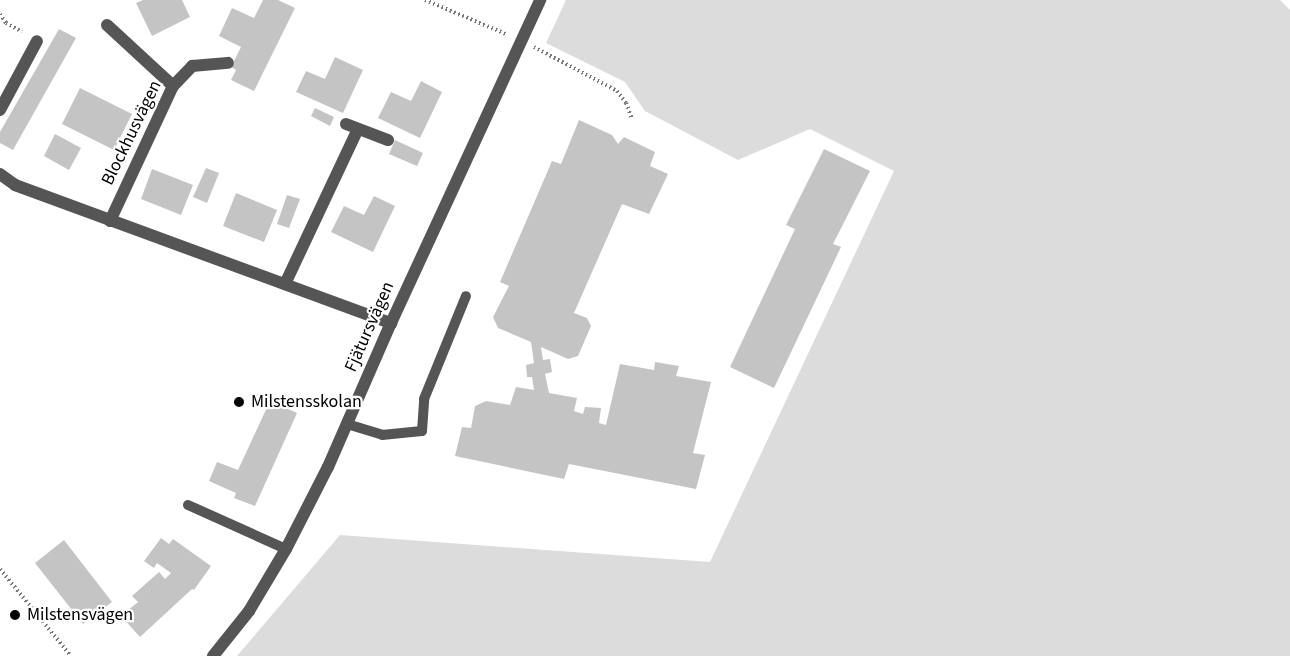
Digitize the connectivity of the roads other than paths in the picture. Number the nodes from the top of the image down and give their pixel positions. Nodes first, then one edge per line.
1 (540, 0) edge
2 (107, 25) dead end
3 (37, 41) road end
4 (228, 63) dead end
5 (173, 86) junction
6 (0, 110) edge
7 (346, 124) dead end
8 (358, 129) junction
9 (388, 140) dead end
10 (0, 174) edge
11 (110, 221) junction
12 (285, 284) junction
13 (466, 296) dead end
14 (391, 323) junction
15 (347, 424) junction
16 (188, 505) dead end
17 (286, 549) junction
18 (213, 656) edge

1 - 14 street, Fjätursvägen
2 - 5 street
3 - 6 street
4 - 5 street, Blockhusvägen
5 - 11 street, Blockhusvägen
7 - 8 street
8 - 9 street
8 - 12 street
10 - 11 street
11 - 12 street
12 - 14 street
13 - 15 lane
14 - 15 street, Fjätursvägen
15 - 17 street, Fjätursvägen
16 - 17 lane
17 - 18 street, Fjätursvägen

